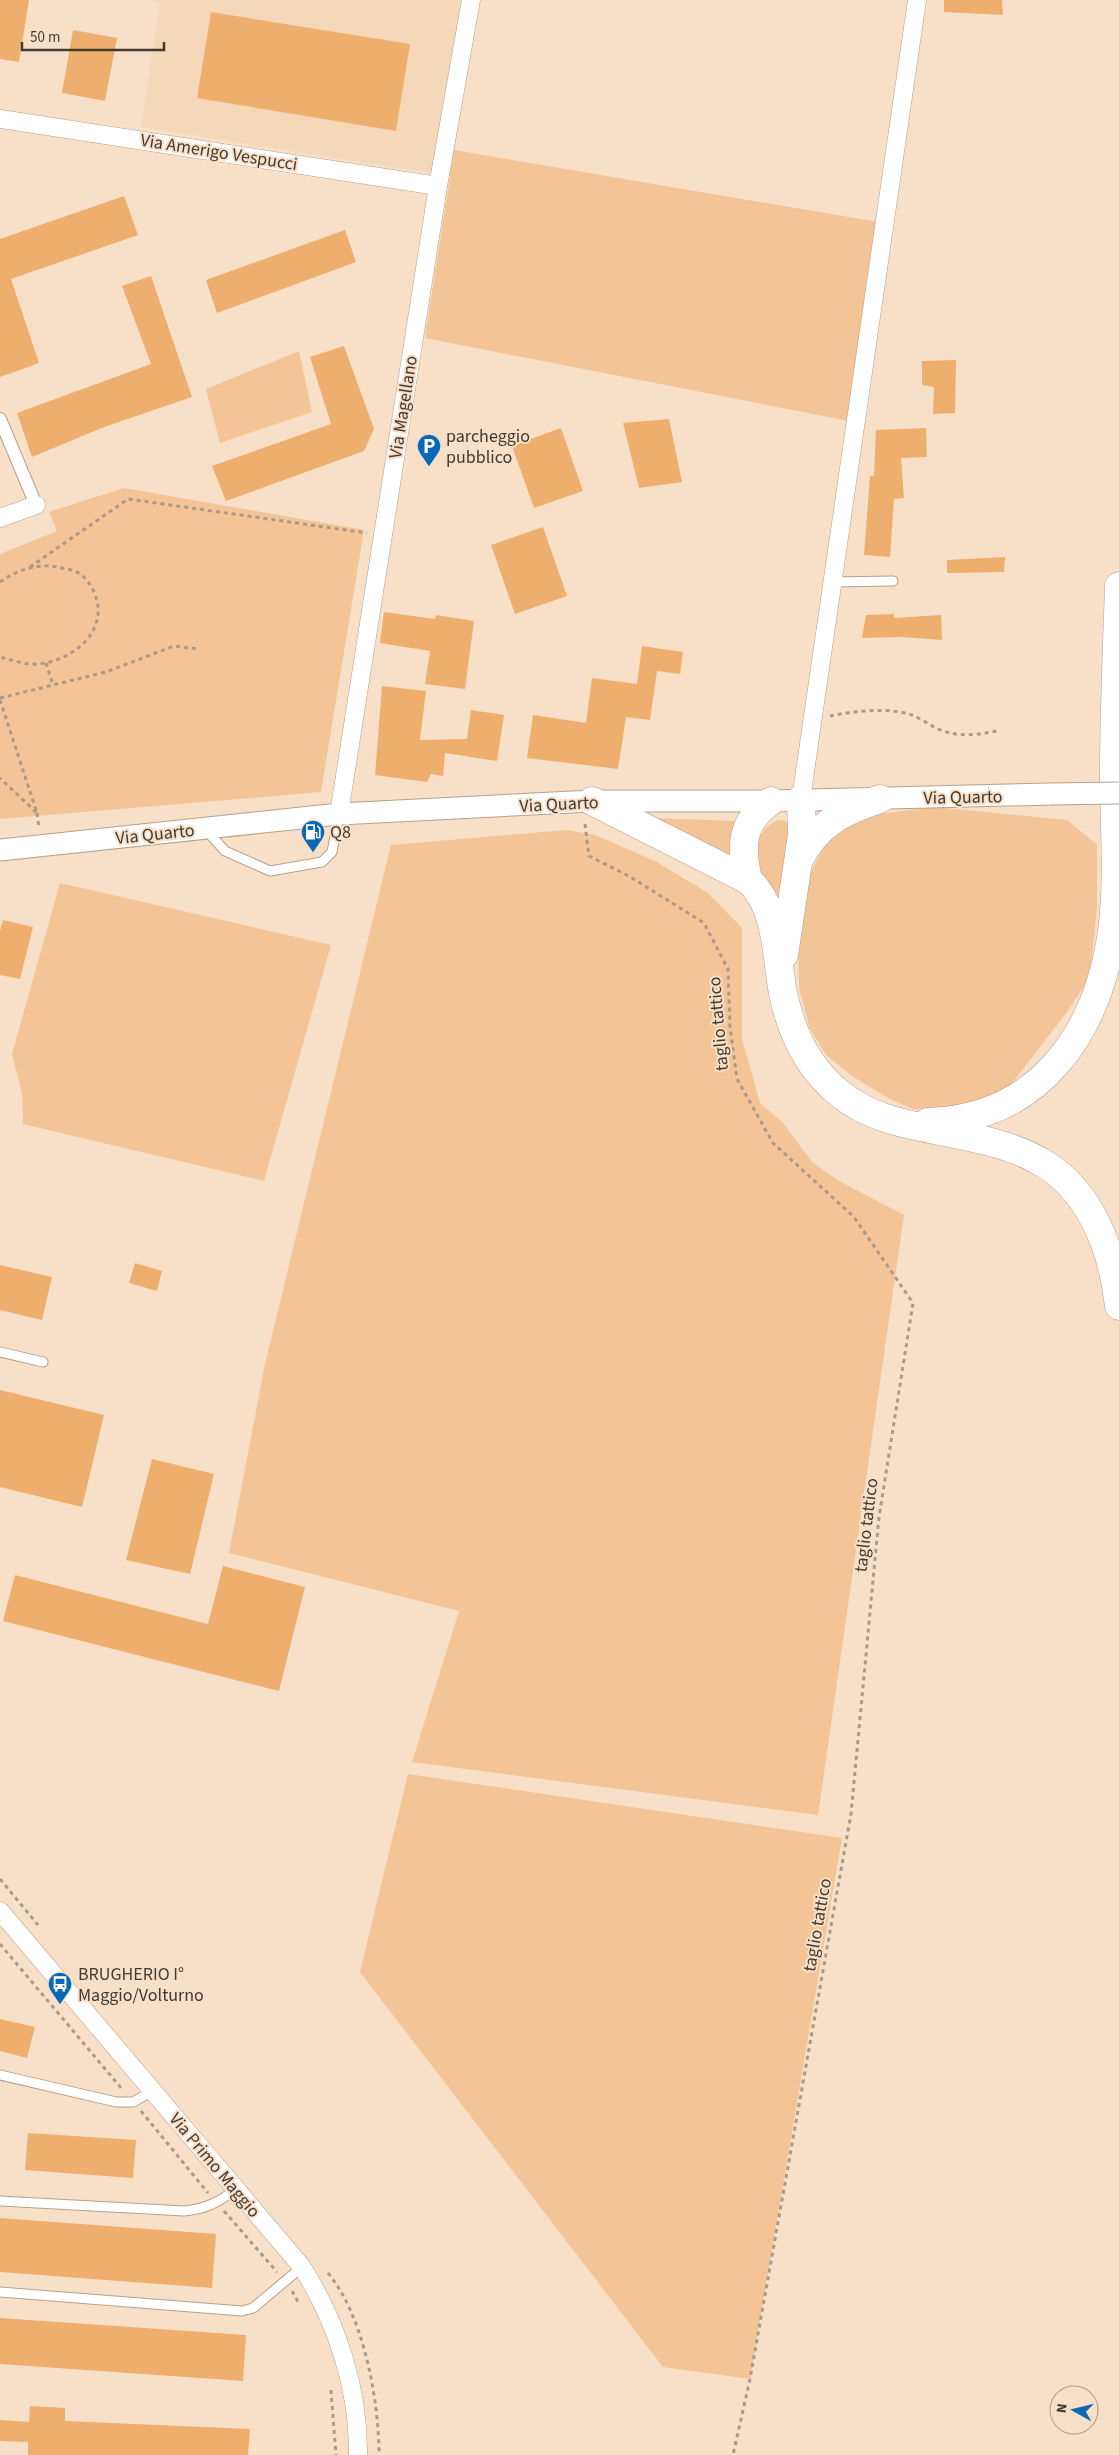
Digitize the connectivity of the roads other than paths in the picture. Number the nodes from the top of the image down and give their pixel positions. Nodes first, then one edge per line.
1 (470, 0) edge
2 (917, 0) edge
3 (0, 119) edge
4 (438, 186) junction
5 (0, 419) edge
6 (36, 505) joint
7 (0, 518) edge
8 (894, 581) dead end
9 (832, 582) junction
10 (1119, 586) edge
11 (1119, 793) edge
12 (801, 799) junction
13 (880, 799) junction
14 (771, 801) junction
15 (586, 802) junction
16 (339, 814) junction
17 (205, 828) junction
18 (0, 850) edge
19 (796, 866) junction
20 (748, 880) junction
21 (781, 979) junction
22 (898, 1122) junction
23 (1119, 1306) edge
24 (0, 1352) edge
25 (43, 1362) dead end
26 (0, 1911) edge
27 (0, 2074) edge
28 (153, 2091) junction
29 (236, 2189) junction
30 (0, 2201) edge
31 (302, 2267) junction
32 (0, 2292) edge
33 (358, 2455) edge

1 - 4 street, Via Magellano
2 - 9 street
3 - 4 street, Via Amerigo Vespucci
4 - 16 street, Via Magellano
5 - 6 street
6 - 7 street
8 - 9 lane
9 - 12 street
10 - 22 highway
11 - 13 street, Via Quarto, bridge
12 - 13 street, Via Quarto
12 - 14 street, Via Quarto
12 - 19 highway
13 - 19 highway
14 - 15 street, Via Quarto
14 - 20 highway
15 - 16 street, Via Quarto
15 - 20 highway
16 - 17 street, Via Quarto
16 - 17 lane
17 - 18 street, Via Quarto
19 - 21 highway
20 - 21 highway
21 - 22 highway
22 - 23 highway
24 - 25 lane
26 - 28 street, Via Primo Maggio
27 - 28 lane
28 - 29 street, Via Primo Maggio
29 - 30 lane
29 - 31 street, Via Primo Maggio
31 - 32 lane
31 - 33 street, Via Primo Maggio

